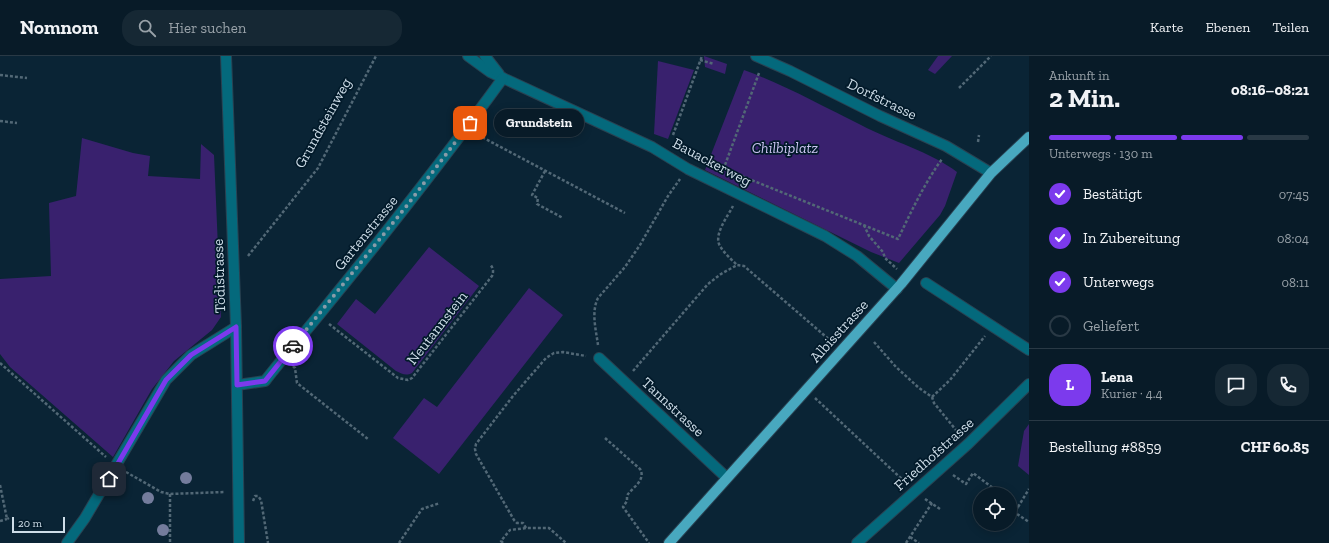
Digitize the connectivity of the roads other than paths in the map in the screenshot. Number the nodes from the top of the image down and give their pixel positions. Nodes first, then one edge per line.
1 (226, 56) edge
2 (468, 56) edge
3 (485, 56) edge
4 (756, 56) edge
5 (503, 78) junction
6 (1029, 137) edge
7 (991, 173) junction
8 (926, 284) dead end
9 (897, 289) junction
10 (236, 327) junction
11 (1029, 350) edge
12 (599, 358) road end
13 (1029, 384) edge
14 (237, 385) junction
15 (727, 478) junction
16 (67, 543) edge
17 (239, 543) edge
18 (669, 543) edge
19 (857, 543) edge

1 - 10 street, Tödistrasse
2 - 5 street
3 - 5 street
4 - 7 street, Dorfstrasse
5 - 9 street, Bauackerweg
5 - 14 street, Gartenstrasse
6 - 7 main road, Albisstrasse
7 - 9 main road, Albisstrasse
8 - 11 street
9 - 15 main road, Albisstrasse
10 - 14 street, Tödistrasse
10 - 16 street
12 - 15 street, Tannstrasse
13 - 19 street, Friedhofstrasse
14 - 17 street, Tödistrasse
15 - 18 main road, Albisstrasse

